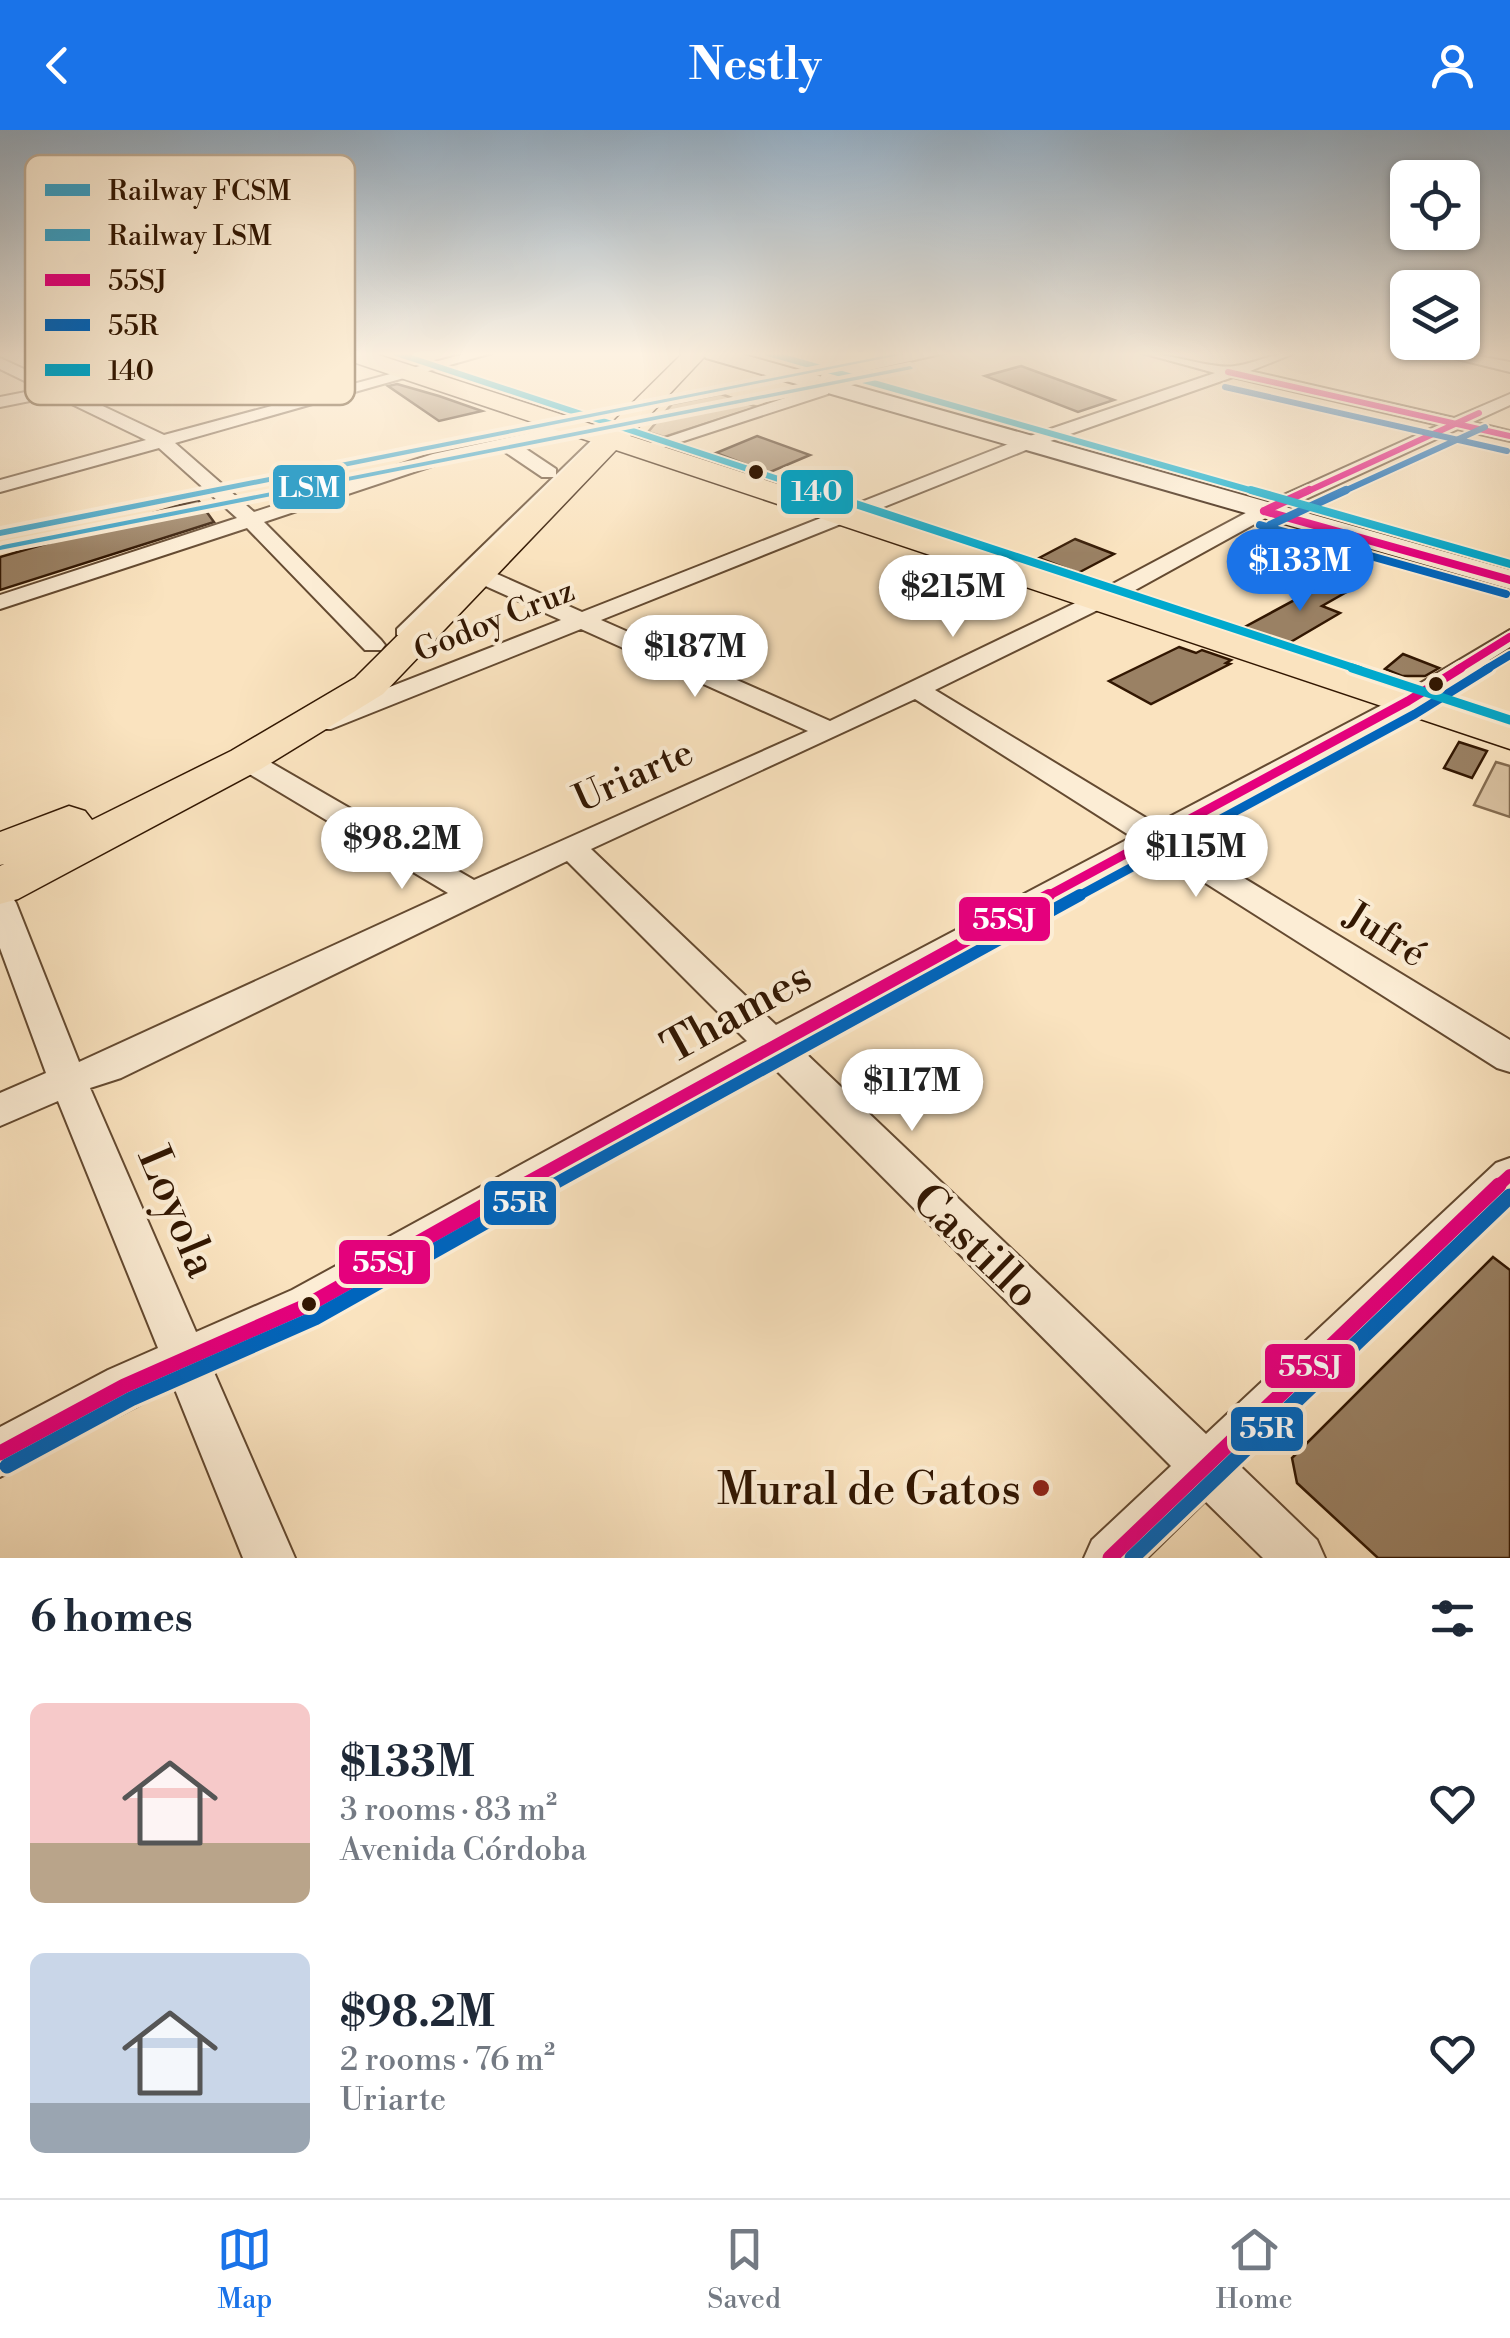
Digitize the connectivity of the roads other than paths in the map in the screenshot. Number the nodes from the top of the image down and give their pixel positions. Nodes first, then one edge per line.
1 (118, 420) edge
2 (241, 420) edge
3 (550, 420) edge
4 (618, 420) edge
5 (621, 420) edge
6 (686, 420) edge
7 (951, 420) edge
8 (1093, 420) edge
9 (1441, 420) edge
10 (1464, 420) edge
11 (1456, 423) junction
12 (1510, 436) edge
13 (603, 437) junction
14 (162, 441) junction
15 (1030, 442) junction
16 (504, 443) junction
17 (549, 473) junction
18 (0, 486) edge
19 (1264, 511) junction
20 (844, 516) junction
21 (252, 520) junction
22 (480, 575) junction
23 (1510, 580) edge
24 (1100, 600) junction
25 (0, 602) edge
26 (584, 620) junction
27 (1510, 637) edge
28 (373, 644) junction
29 (915, 688) junction
30 (1408, 702) junction
31 (830, 731) junction
32 (1510, 736) edge
33 (286, 738) junction
34 (246, 760) junction
35 (1152, 836) junction
36 (571, 846) junction
37 (4, 867) edge
38 (472, 893) junction
39 (0, 903) edge
40 (770, 1045) junction
41 (1510, 1058) edge
42 (68, 1080) junction
43 (0, 1110) edge
44 (1510, 1176) edge
45 (187, 1358) junction
46 (0, 1454) edge
47 (1206, 1468) junction
48 (268, 1558) edge
49 (1110, 1558) edge
50 (1299, 1558) edge

1 - 14 street
2 - 14 street
3 - 13 main road
4 - 13 main road
5 - 13 main road
6 - 13 street
7 - 15 street
8 - 15 street, Godoy Cruz
9 - 11 street
10 - 11 street, Uriarte
11 - 12 street
11 - 19 street, Uriarte
13 - 16 street
13 - 17 main road
13 - 20 main road
13 - 22 main road
13 - 37 lane
14 - 18 street
14 - 21 street
15 - 19 street
15 - 20 street, Godoy Cruz
16 - 17 street
16 - 21 street
17 - 28 main road
19 - 23 street
19 - 24 street, Uriarte
20 - 24 main road
20 - 26 street, Godoy Cruz
21 - 25 street
21 - 28 street
22 - 26 street
22 - 33 main road
24 - 29 street, Uriarte
24 - 30 main road
26 - 31 street
26 - 33 street, Godoy Cruz
27 - 30 street, Thames
28 - 37 main road
29 - 31 street, Uriarte
29 - 35 street, Jufré
30 - 32 main road
30 - 35 street, Thames
31 - 36 street, Uriarte
33 - 34 main road
34 - 37 main road
34 - 38 street
35 - 40 street, Thames
35 - 41 street, Jufré
36 - 38 street, Uriarte
36 - 40 street, Castillo
38 - 42 street, Uriarte
39 - 42 street, Loyola
40 - 45 street, Thames
40 - 47 street, Castillo
42 - 43 street, Uriarte
42 - 45 street, Loyola
44 - 47 street
45 - 46 street, Thames
45 - 48 street, Loyola
47 - 49 street
47 - 50 street, Castillo

